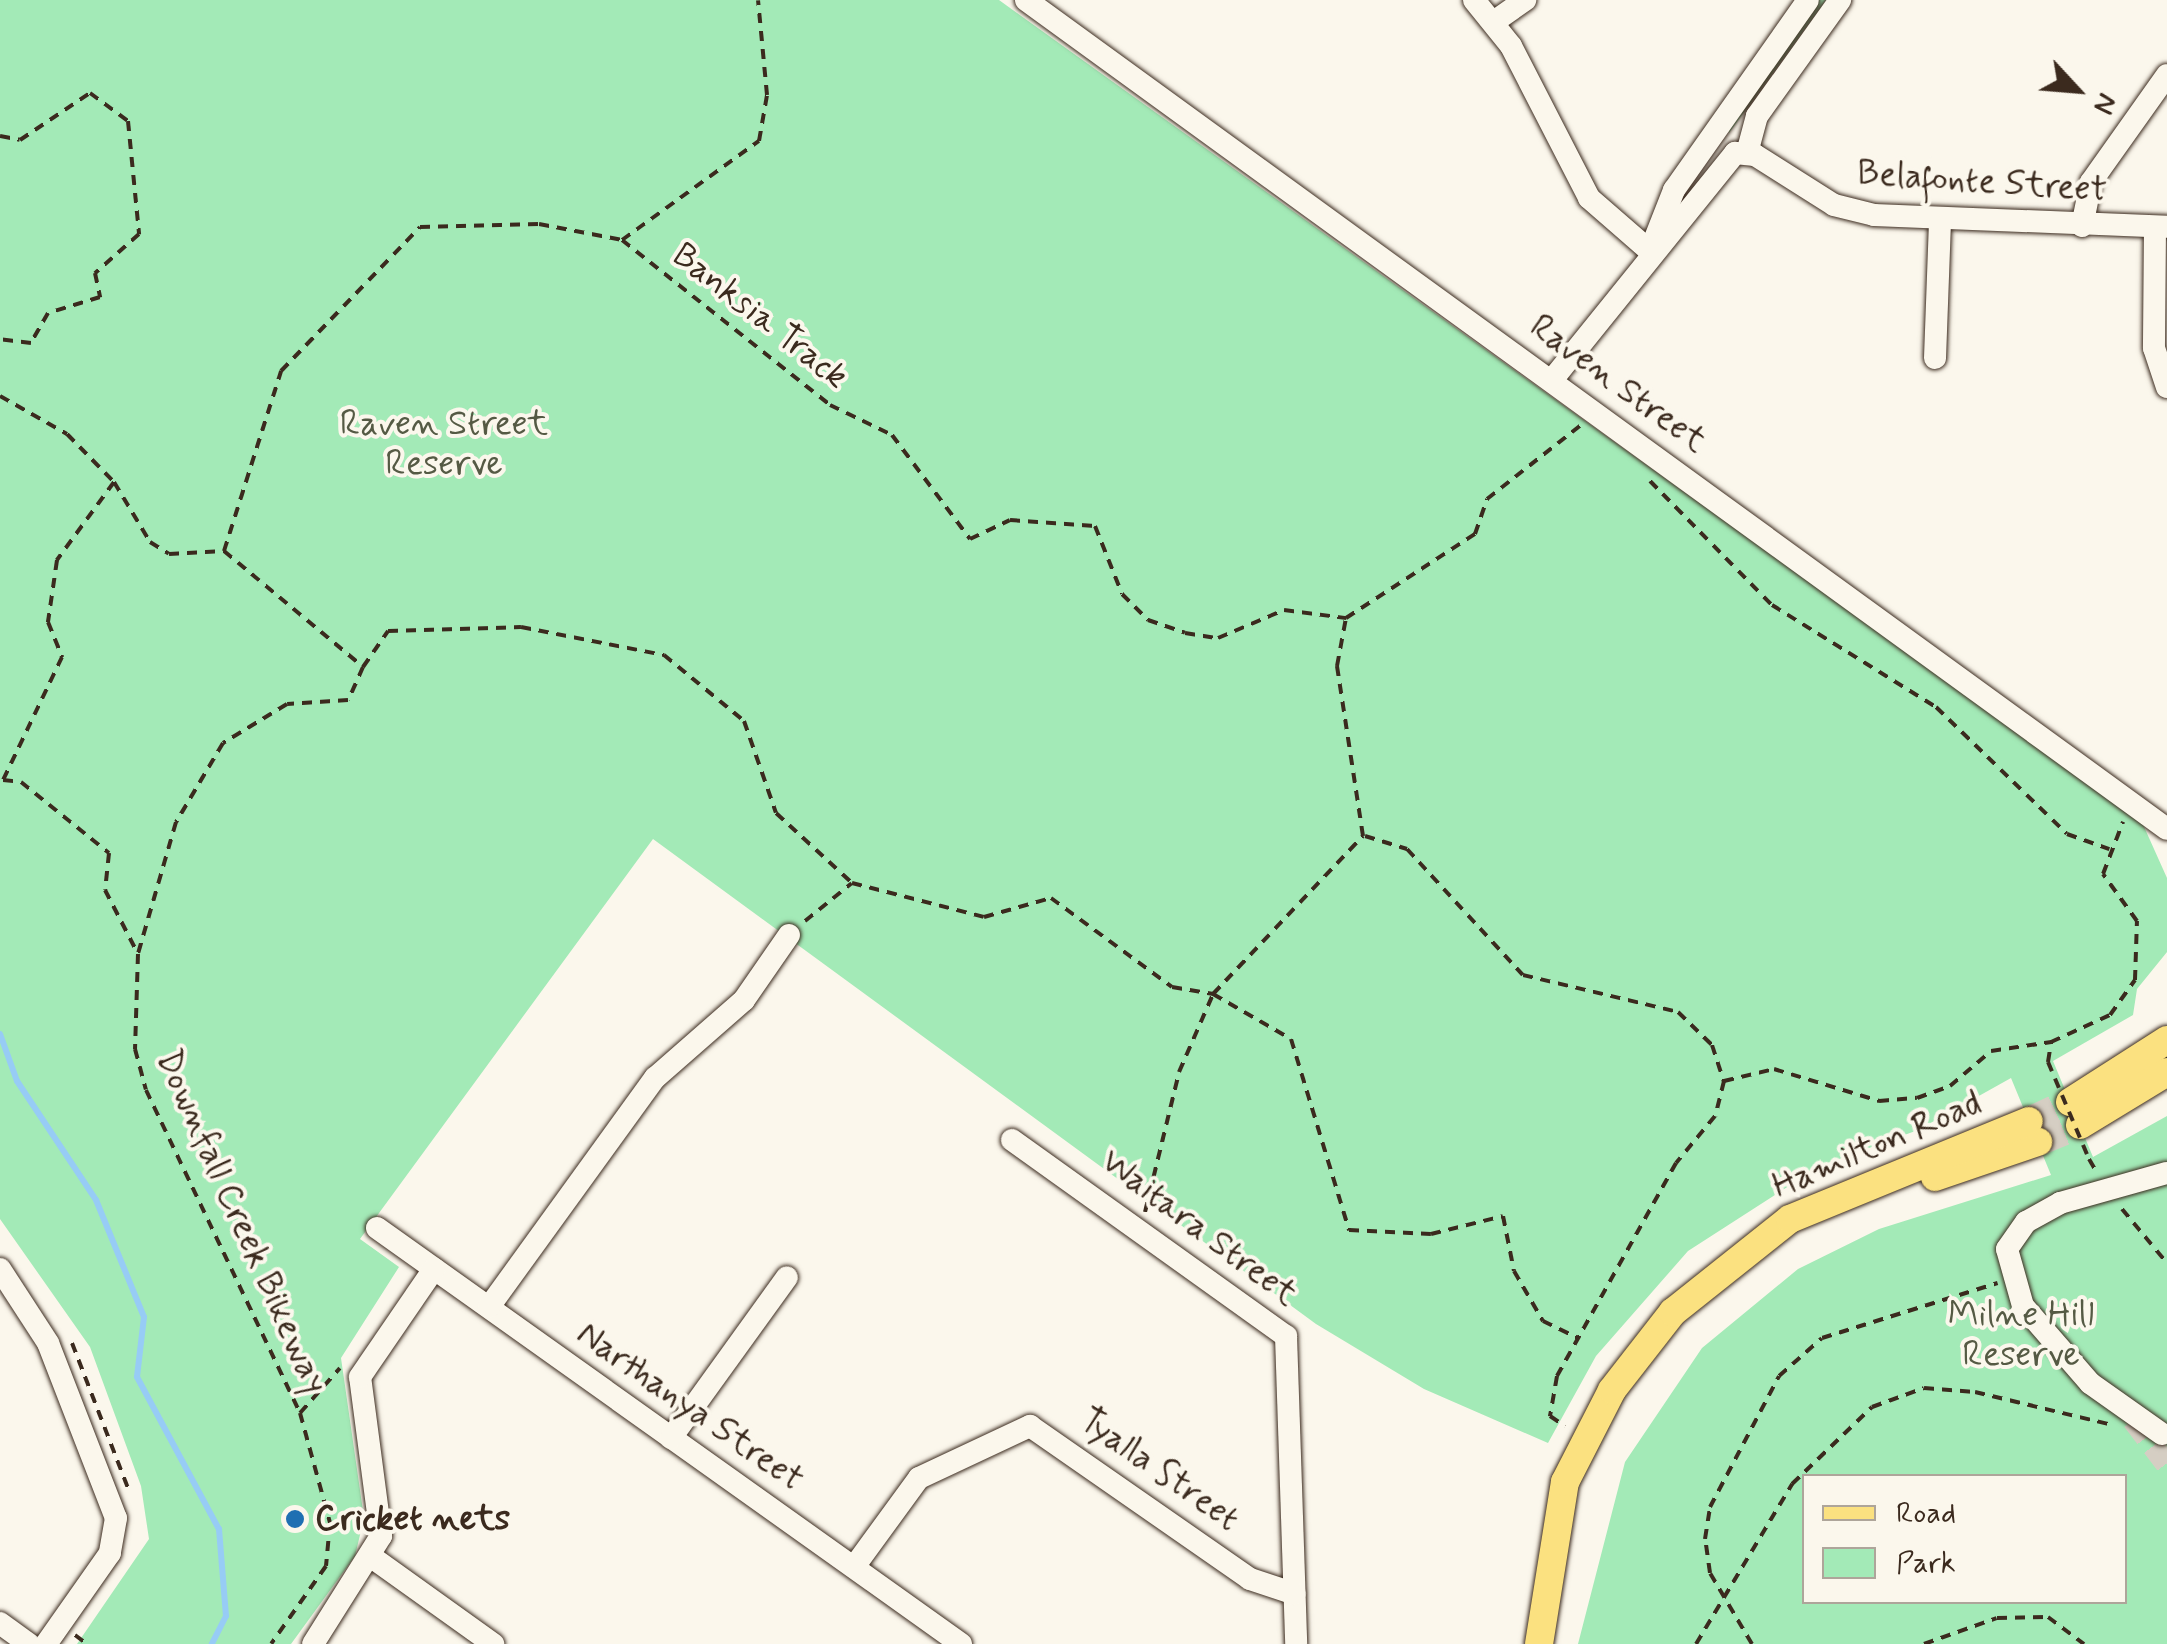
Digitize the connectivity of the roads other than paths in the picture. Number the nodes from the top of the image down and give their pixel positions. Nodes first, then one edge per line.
1 (1026, 0) edge
2 (1474, 0) edge
3 (1525, 0) edge
4 (1808, 0) edge
5 (1840, 0) edge
6 (1495, 22) junction
7 (2167, 75) edge
8 (1747, 153) junction
9 (1940, 219) junction
10 (2082, 226) junction
11 (2161, 227) edge
12 (1650, 252) junction
13 (1935, 358) dead end
14 (1552, 380) junction
15 (2167, 387) edge
16 (2167, 829) edge
17 (789, 935) road end
18 (2167, 1040) edge
19 (2167, 1072) edge
20 (2034, 1132) tunnel mouth
21 (1012, 1140) dead end
22 (2167, 1173) edge
23 (377, 1228) dead end
24 (0, 1269) edge
25 (434, 1269) junction
26 (786, 1278) dead end
27 (489, 1307) junction
28 (2165, 1436) edge
29 (672, 1438) junction
30 (373, 1558) junction
31 (854, 1567) junction
32 (1295, 1594) junction
33 (0, 1623) edge
34 (29, 1644) edge
35 (46, 1644) edge
36 (312, 1644) edge
37 (493, 1644) edge
38 (961, 1644) edge
39 (1296, 1644) edge
40 (1540, 1644) edge

1 - 14 street, Raven Street
2 - 6 street
3 - 6 street
4 - 12 street
5 - 8 street
6 - 12 street
7 - 10 street
8 - 9 street, Belafonte Street
8 - 12 street
9 - 10 street, Belafonte Street
9 - 13 street
10 - 11 street, Belafonte Street
11 - 15 street
12 - 14 street
14 - 16 street, Raven Street
17 - 27 street
18 - 19 main road
20 - 40 main road, Hamilton Road
21 - 32 street, Waitara Street
22 - 28 street
23 - 25 street, Narthanya Street
24 - 35 street
25 - 27 street, Narthanya Street
25 - 30 street
26 - 29 street
27 - 29 street, Narthanya Street
29 - 31 street, Narthanya Street
30 - 36 street
30 - 37 street
31 - 32 street, Tyalla Street
31 - 38 street, Narthanya Street
32 - 39 street, Waitara Street
33 - 34 street

